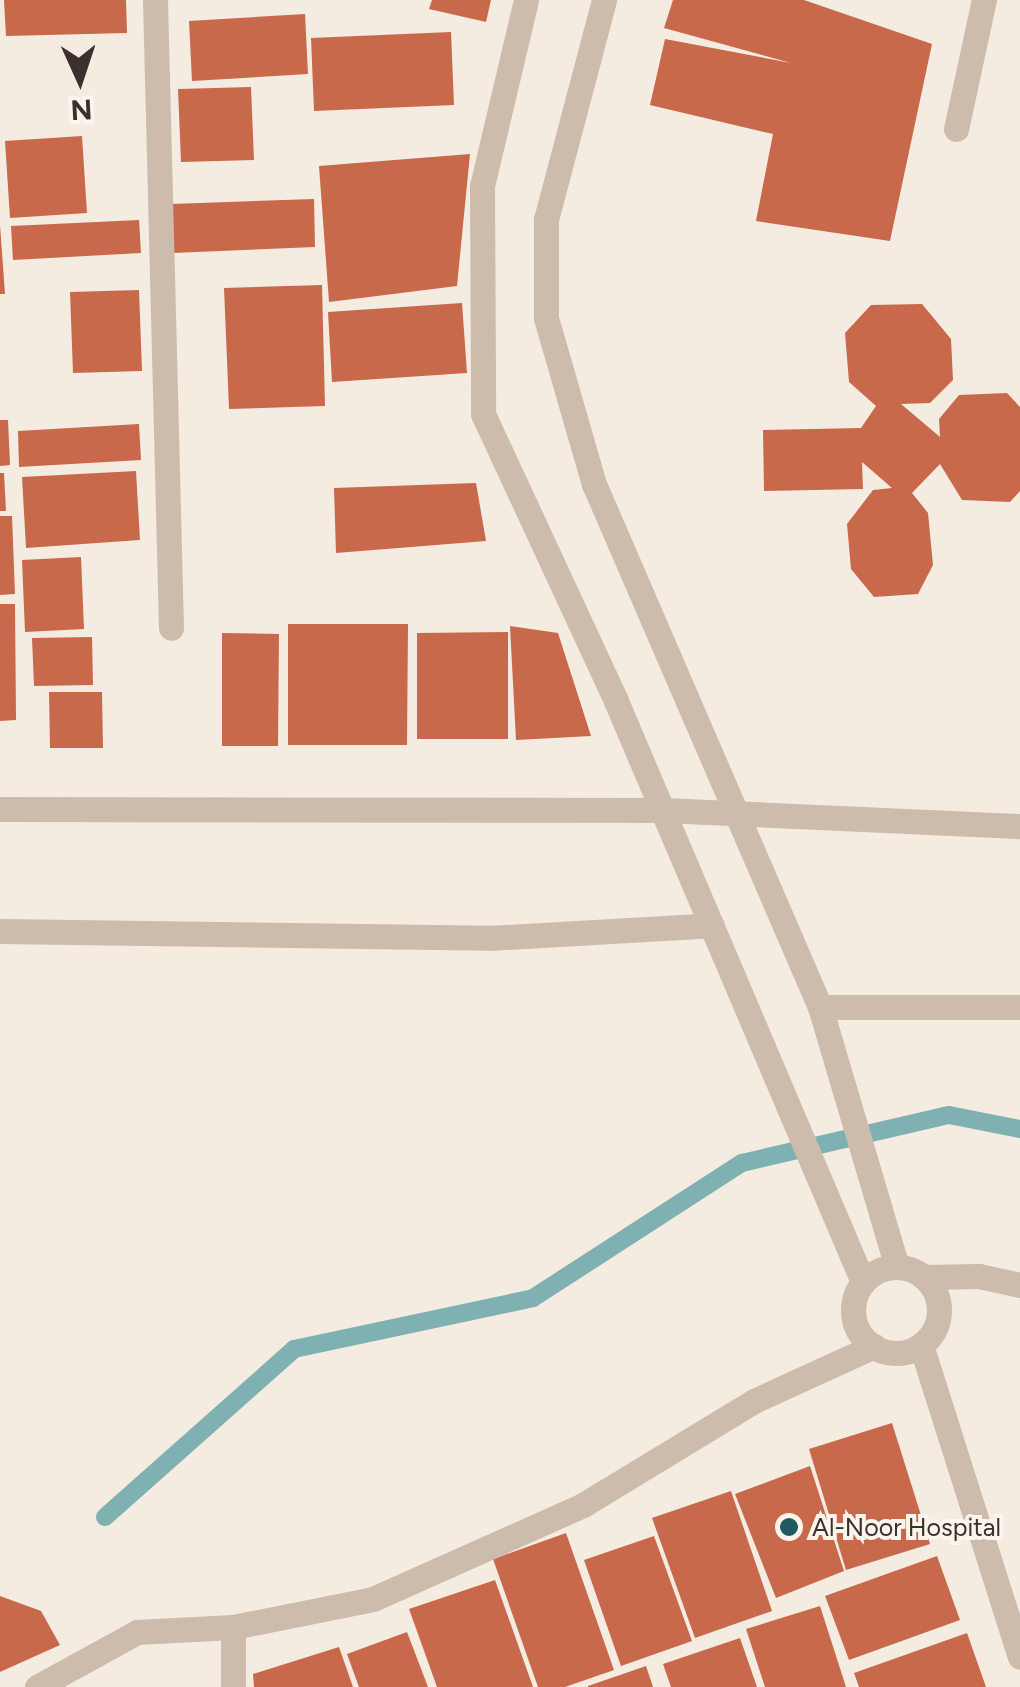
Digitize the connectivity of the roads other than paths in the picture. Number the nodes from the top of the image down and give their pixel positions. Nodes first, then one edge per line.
1 (155, 0) edge
2 (526, 0) edge
3 (604, 0) edge
4 (984, 0) edge
5 (956, 129) dead end
6 (171, 628) dead end
7 (0, 808) edge
8 (663, 810) junction
9 (738, 814) junction
10 (1020, 826) edge
11 (712, 925) junction
12 (0, 931) edge
13 (1020, 1006) edge
14 (820, 1007) junction
15 (897, 1267) junction
16 (924, 1276) junction
17 (864, 1282) junction
18 (1020, 1285) edge
19 (921, 1345) junction
20 (874, 1346) junction
21 (233, 1627) junction
22 (1017, 1642) edge
23 (37, 1687) edge
24 (233, 1687) edge

1 - 6 street
2 - 8 street
3 - 9 street
4 - 5 street
7 - 8 street
8 - 9 street
8 - 11 street
9 - 10 street
9 - 14 street
11 - 12 street
11 - 17 street
13 - 14 street
14 - 15 street
15 - 16 street
15 - 17 street
16 - 18 street
16 - 19 street
17 - 20 street
19 - 20 street
19 - 22 street
20 - 21 street
21 - 23 street
21 - 24 street

